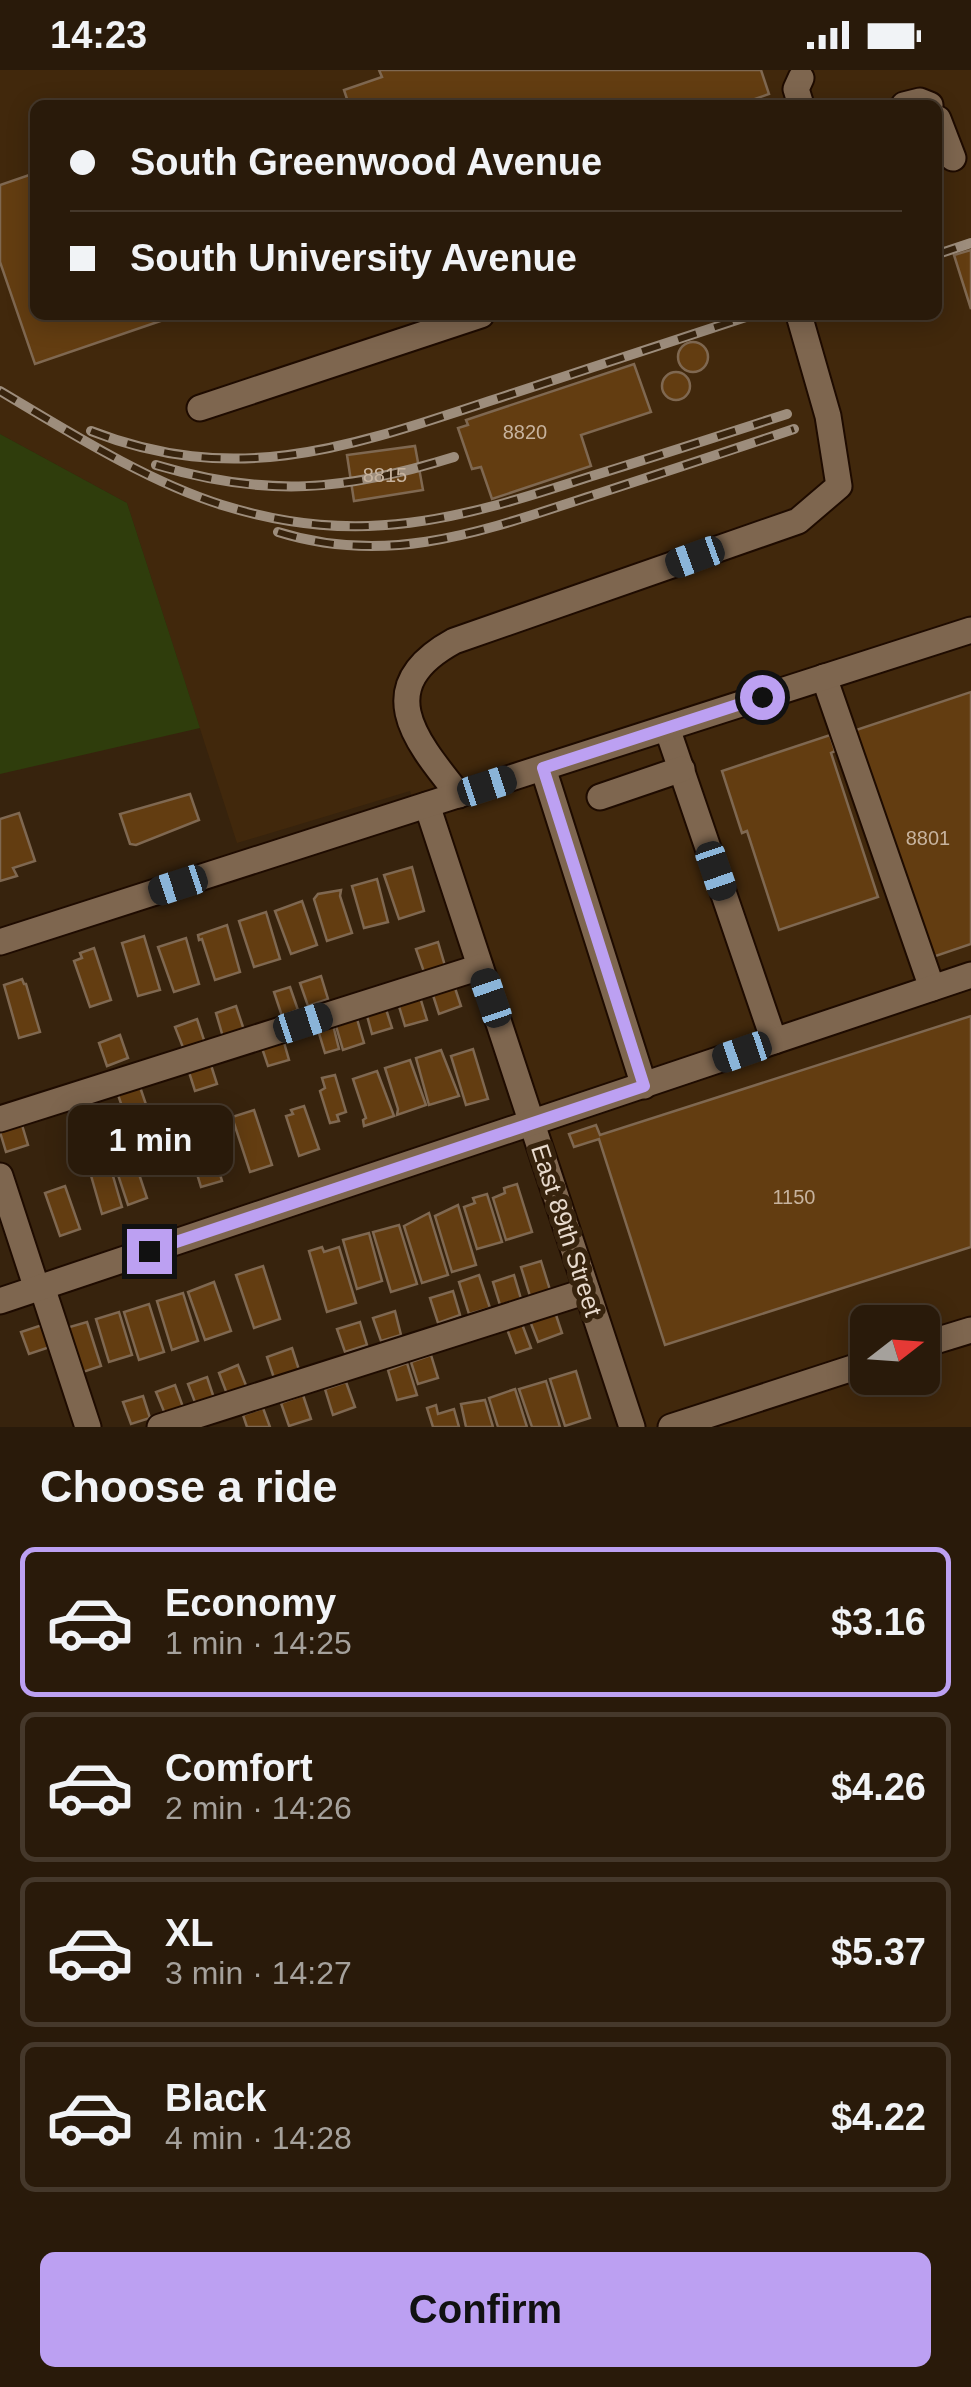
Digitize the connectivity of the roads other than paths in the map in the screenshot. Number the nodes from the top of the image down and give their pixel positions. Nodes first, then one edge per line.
1 (801, 78) dead end
2 (800, 100) edge
3 (942, 129) edge
4 (954, 158) edge
5 (465, 320) edge
6 (800, 320) edge
7 (200, 408) dead end
8 (971, 630) edge
9 (824, 677) junction
10 (667, 728) junction
11 (543, 768) junction
12 (682, 769) junction
13 (458, 795) junction
14 (600, 797) dead end
15 (427, 805) junction
16 (0, 942) edge
17 (480, 967) junction
18 (971, 975) edge
19 (932, 988) junction
20 (774, 1042) junction
21 (644, 1086) junction
22 (0, 1119) edge
23 (532, 1123) junction
24 (0, 1176) edge
25 (39, 1288) junction
26 (587, 1291) junction
27 (0, 1301) edge
28 (971, 1330) edge
29 (940, 1339) edge
30 (850, 1369) edge
31 (88, 1427) edge
32 (160, 1427) edge
33 (632, 1427) edge
34 (671, 1427) edge

1 - 2 street
3 - 4 street
5 - 7 street
6 - 13 street
8 - 9 street
9 - 10 street
9 - 19 street
10 - 11 street
10 - 12 street
11 - 13 street
11 - 21 street
12 - 14 street
12 - 20 street
13 - 15 street
15 - 16 street
15 - 17 street, East 89th Street
17 - 22 street
17 - 23 street, East 89th Street
18 - 19 street
19 - 20 street
20 - 21 street
21 - 23 street
23 - 25 street
23 - 26 street, East 89th Street
24 - 25 street
25 - 27 street
25 - 31 street
26 - 32 street
26 - 33 street, East 89th Street
28 - 29 street
30 - 34 street

